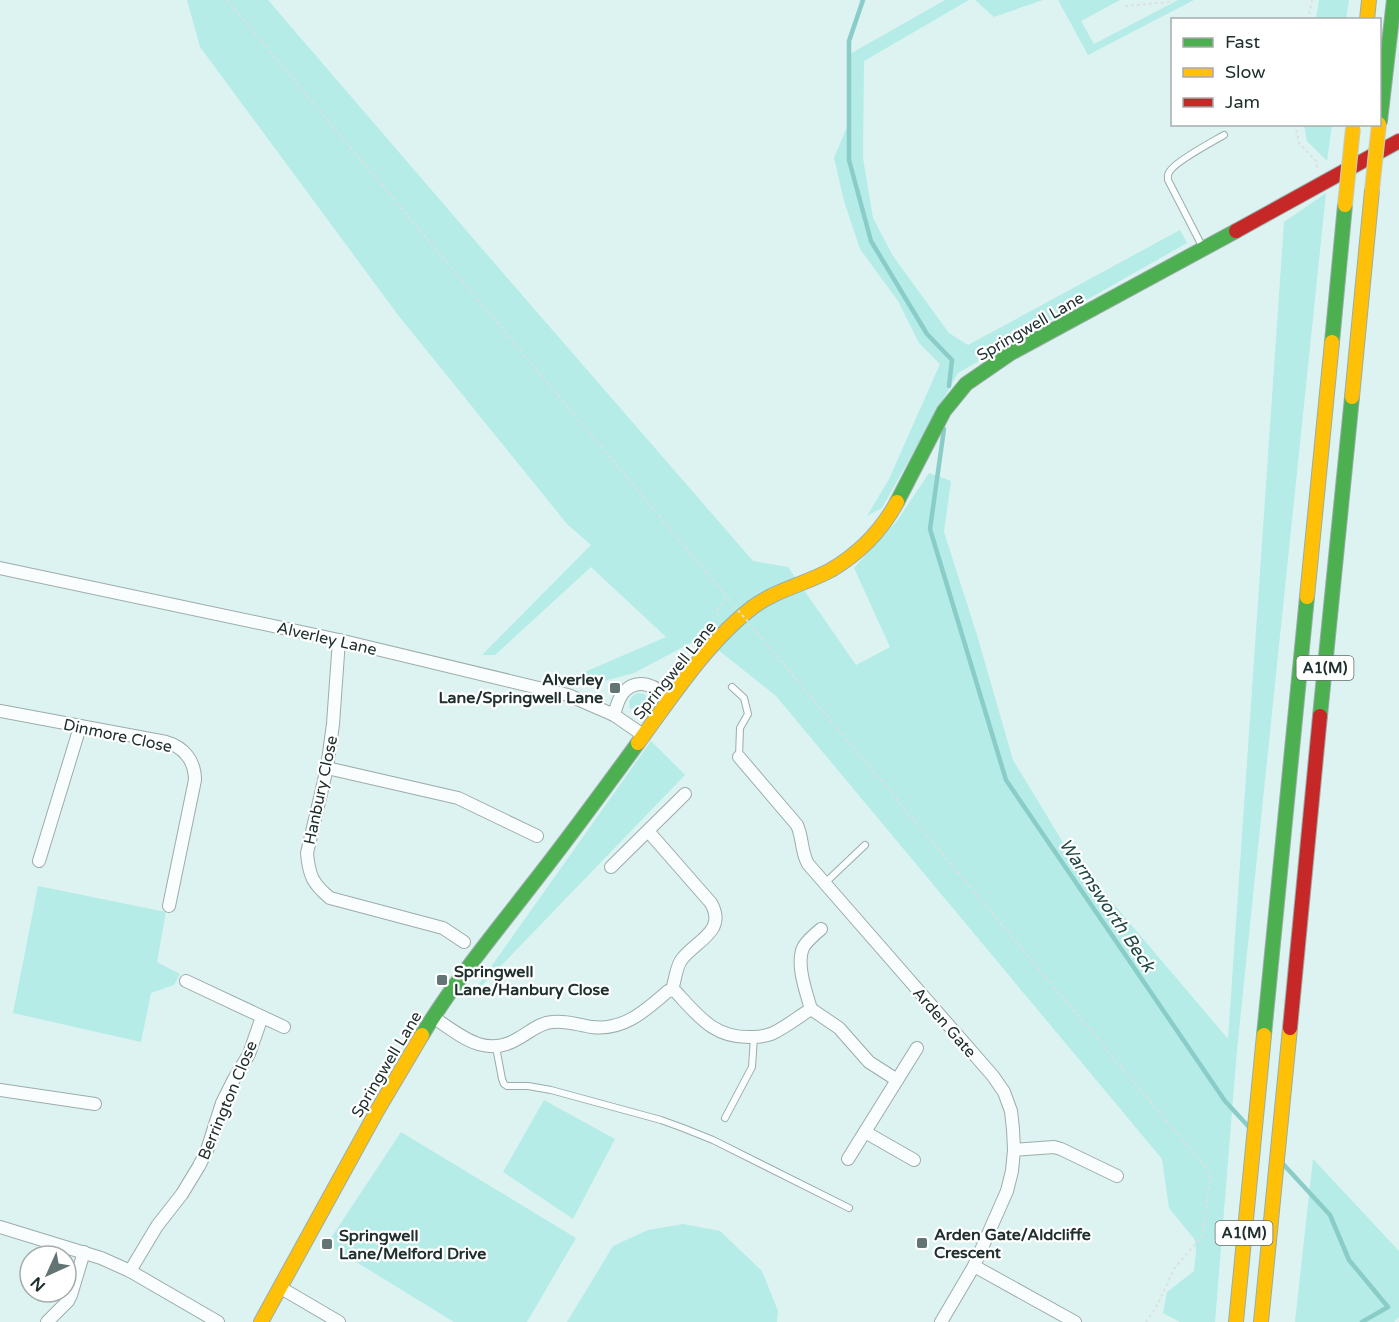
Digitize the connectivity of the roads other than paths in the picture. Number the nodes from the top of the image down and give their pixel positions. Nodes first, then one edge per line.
1 (1369, 0) edge
2 (1394, 0) edge
3 (1366, 18) edge
4 (1381, 110) edge
5 (1353, 126) edge
6 (1379, 126) edge
7 (1224, 135) dead end
8 (1399, 141) edge
9 (1204, 249) junction
10 (0, 567) edge
11 (339, 640) junction
12 (732, 687) dead end
13 (669, 700) junction
14 (0, 711) edge
15 (614, 715) junction
16 (80, 727) junction
17 (644, 735) junction
18 (739, 756) joint
19 (327, 768) junction
20 (685, 794) dead end
21 (648, 831) junction
22 (537, 836) dead end
23 (866, 845) dead end
24 (39, 861) dead end
25 (611, 867) dead end
26 (825, 884) junction
27 (170, 906) dead end
28 (821, 929) dead end
29 (464, 942) dead end
30 (186, 981) dead end
31 (672, 990) junction
32 (811, 1009) junction
33 (262, 1017) junction
34 (433, 1017) junction
35 (284, 1027) dead end
36 (754, 1037) junction
37 (496, 1047) junction
38 (917, 1048) dead end
39 (897, 1080) junction
40 (0, 1090) edge
41 (95, 1104) dead end
42 (725, 1118) dead end
43 (865, 1132) junction
44 (1014, 1150) junction
45 (848, 1159) dead end
46 (914, 1160) dead end
47 (1117, 1176) dead end
48 (849, 1208) dead end
49 (0, 1227) edge
50 (84, 1252) junction
51 (974, 1266) junction
52 (130, 1271) junction
53 (281, 1288) junction
54 (47, 1322) edge
55 (219, 1322) edge
56 (261, 1322) edge
57 (339, 1322) edge
58 (941, 1322) edge
59 (1075, 1322) edge
60 (1236, 1322) edge
61 (1261, 1322) edge

1 - 3 main road
2 - 4 main road, A1(M)
5 - 60 main road, A1(M), bridge
6 - 61 main road, A1(M), bridge
7 - 9 lane
8 - 9 main road, Springwell Lane
9 - 13 main road, Springwell Lane
10 - 11 street, Alverley Lane
11 - 15 street, Alverley Lane
11 - 19 street, Hanbury Close
12 - 18 lane
13 - 15 street
13 - 17 main road, Springwell Lane
14 - 16 street, Dinmore Close
15 - 17 street, Alverley Lane
16 - 24 street
16 - 27 street, Dinmore Close
17 - 34 main road, Springwell Lane
18 - 26 street, Arden Gate
19 - 22 street
19 - 29 street, Hanbury Close
20 - 21 street
21 - 25 street
21 - 31 street
23 - 26 lane
26 - 44 street, Arden Gate
28 - 32 street
30 - 33 street
31 - 36 street
31 - 37 street
32 - 36 street
32 - 39 street
33 - 35 street
33 - 52 street, Berrington Close
34 - 37 street
34 - 53 main road, Springwell Lane
36 - 42 lane
37 - 48 lane
38 - 39 street
39 - 43 street
40 - 41 street
43 - 45 street
43 - 46 street
44 - 47 street
44 - 51 street, Arden Gate
49 - 50 street
50 - 52 street
50 - 54 street
51 - 58 street, Arden Gate
51 - 59 street
52 - 55 street
53 - 56 main road, Springwell Lane
53 - 57 street

